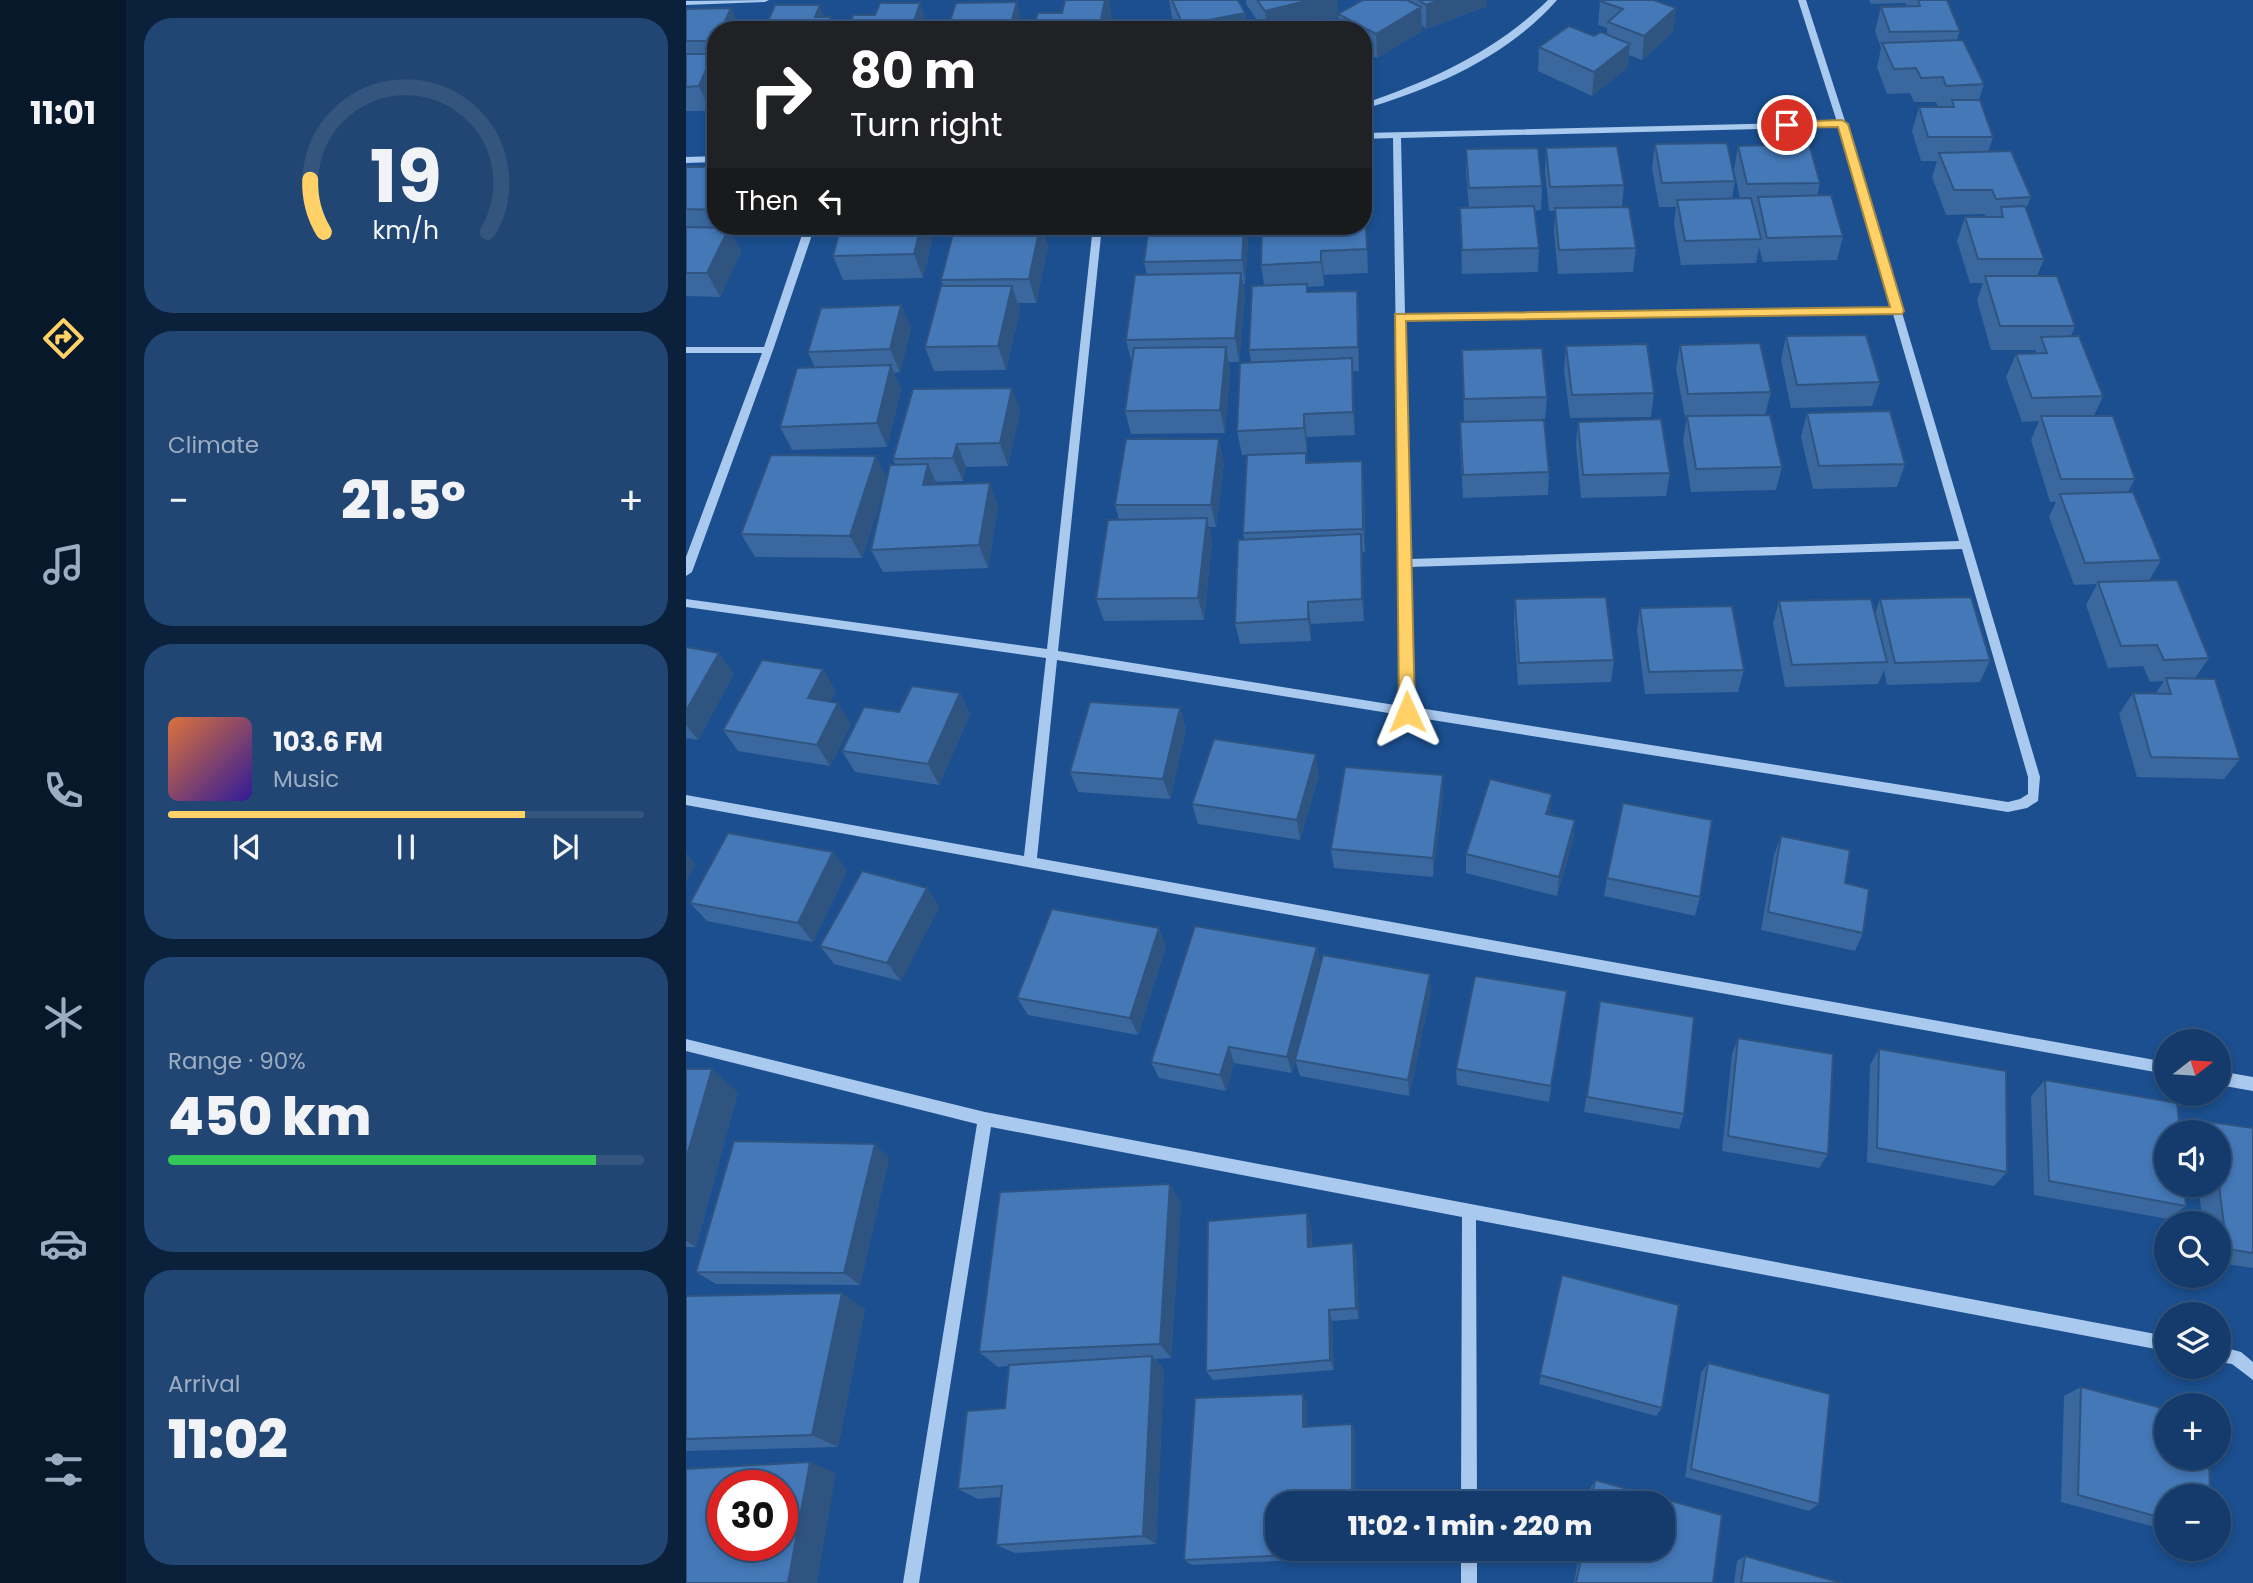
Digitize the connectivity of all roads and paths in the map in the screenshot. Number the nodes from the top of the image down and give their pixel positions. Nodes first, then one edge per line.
1 (765, 0) edge
2 (1553, 0) edge
3 (1802, 0) edge
4 (686, 2) edge
5 (1372, 104) edge
6 (1842, 124) junction
7 (1372, 136) edge
8 (1397, 136) junction
9 (707, 159) edge
10 (686, 160) edge
11 (807, 235) edge
12 (1096, 235) edge
13 (1897, 311) junction
14 (1400, 317) junction
15 (686, 350) edge
16 (768, 350) junction
17 (1966, 545) junction
18 (1405, 564) junction
19 (686, 572) edge
20 (686, 603) edge
21 (1054, 655) junction
22 (1407, 712) junction
23 (686, 800) edge
24 (1030, 863) junction
25 (686, 1045) edge
26 (2154, 1066) edge
27 (2231, 1080) edge
28 (2253, 1084) edge
29 (985, 1119) junction
30 (1469, 1210) junction
31 (2154, 1342) edge
32 (2231, 1356) edge
33 (2253, 1372) edge
34 (1469, 1491) edge
35 (1469, 1561) edge
36 (911, 1583) edge
37 (1469, 1583) edge

1 - 4 street
2 - 5 street
3 - 6 street
6 - 8 street
6 - 13 street
7 - 8 street
8 - 14 street
9 - 10 street
11 - 16 street
12 - 21 street
13 - 14 street
13 - 17 street
14 - 18 street
15 - 16 street
16 - 19 street
17 - 18 street
17 - 22 street
18 - 22 street
20 - 21 street
21 - 22 street
21 - 24 street
23 - 24 street
24 - 26 street
25 - 29 street
27 - 28 street
29 - 30 street
29 - 36 street
30 - 31 street
30 - 34 street
32 - 33 street
35 - 37 street

